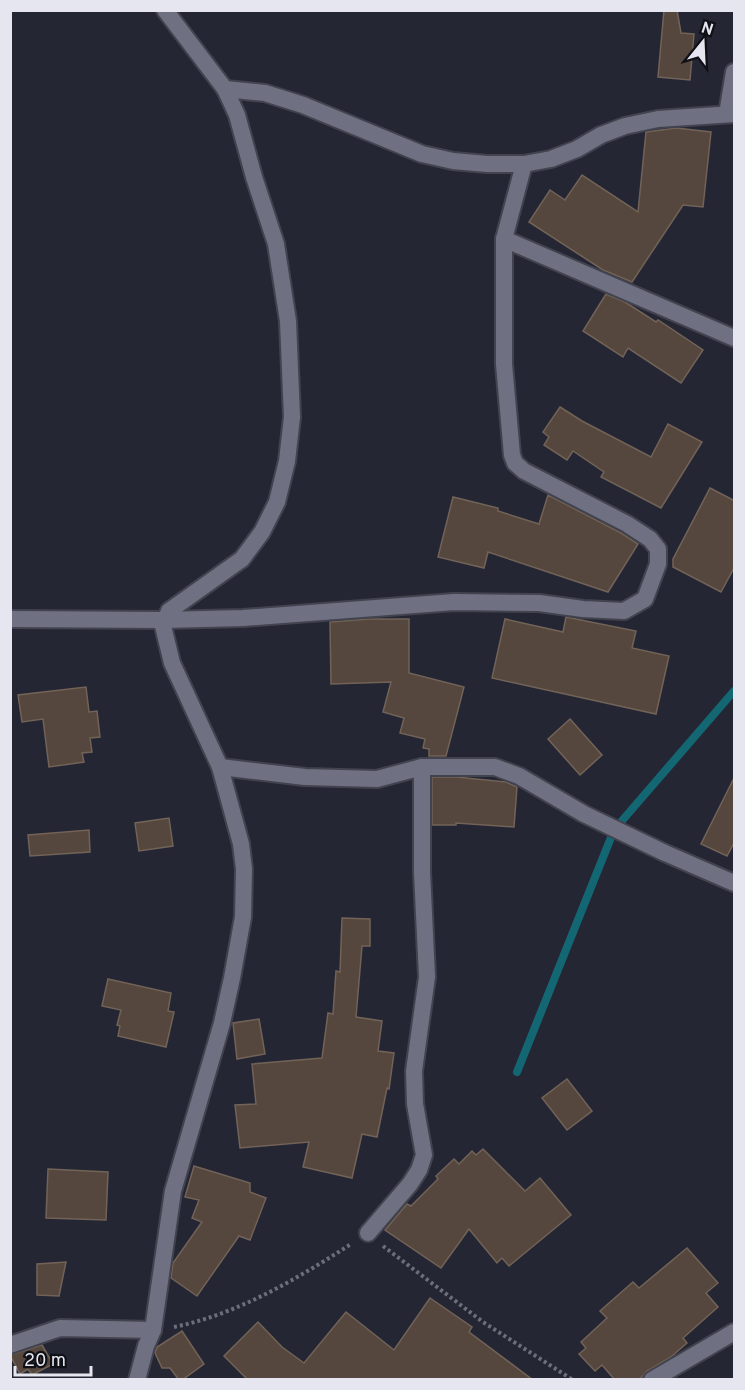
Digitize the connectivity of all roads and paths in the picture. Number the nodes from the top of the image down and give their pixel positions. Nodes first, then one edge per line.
1 (165, 10) edge
2 (735, 72) edge
3 (225, 89) junction
4 (731, 114) edge
5 (524, 164) junction
6 (504, 239) junction
7 (735, 338) edge
8 (10, 619) edge
9 (164, 620) junction
10 (220, 767) junction
11 (422, 767) junction
12 (735, 883) edge
13 (368, 1233) junction
14 (153, 1330) junction
15 (735, 1332) edge
16 (10, 1345) edge
17 (137, 1380) edge
18 (573, 1380) edge
19 (652, 1380) edge

1 - 3 street
2 - 4 street
3 - 5 street
3 - 9 street
4 - 5 street
5 - 6 street
6 - 7 street
6 - 9 street
8 - 9 street
9 - 10 street
10 - 11 street
10 - 14 street
11 - 12 street
11 - 13 street
13 - 14 path
13 - 18 path
14 - 16 street
14 - 17 street
15 - 19 street

